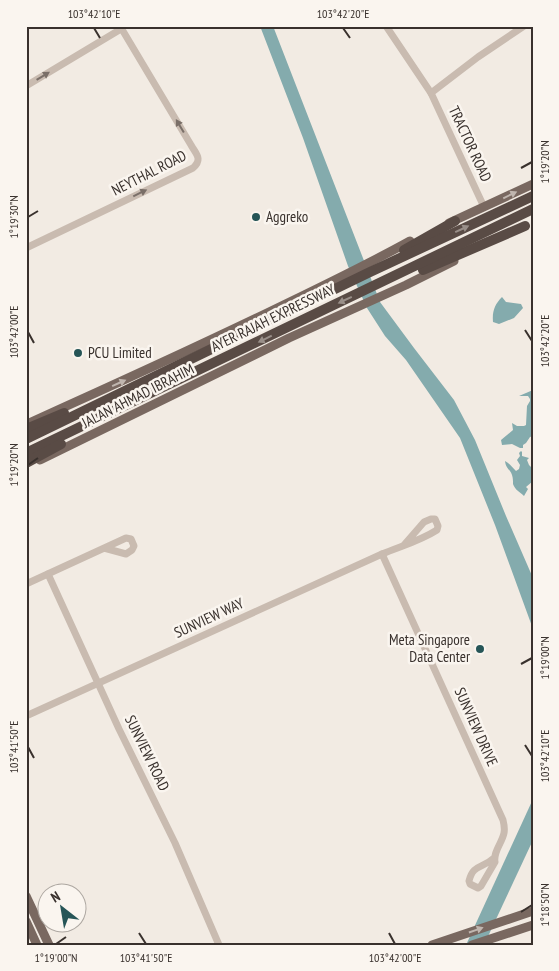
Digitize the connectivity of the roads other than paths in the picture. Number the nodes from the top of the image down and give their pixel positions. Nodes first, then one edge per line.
1 (386, 26) edge
2 (524, 26) edge
3 (120, 28) edge
4 (26, 86) edge
5 (431, 93) junction
6 (533, 184) edge
7 (533, 196) edge
8 (484, 207) junction
9 (533, 209) edge
10 (455, 221) junction
11 (529, 224) edge
12 (26, 248) edge
13 (370, 272) junction
14 (382, 283) junction
15 (119, 394) junction
16 (26, 424) edge
17 (86, 426) junction
18 (26, 429) edge
19 (26, 439) edge
20 (26, 453) edge
21 (26, 464) edge
22 (404, 545) junction
23 (104, 548) dead end
24 (382, 554) junction
25 (48, 574) junction
26 (26, 584) edge
27 (99, 684) junction
28 (26, 716) edge
29 (494, 858) dead end
30 (26, 896) edge
31 (533, 911) edge
32 (26, 922) edge
33 (533, 925) edge
34 (37, 945) edge
35 (49, 945) edge
36 (219, 945) edge
37 (432, 945) edge
38 (472, 945) edge

1 - 5 street, TRACTOR ROAD
2 - 5 street, TRACTOR ROAD
4 -> 3 street, NEYTHAL ROAD
12 -> 3 street, NEYTHAL ROAD
5 - 8 street, TRACTOR ROAD
8 -> 6 main road, JALAN AHMAD IBRAHIM
13 -> 7 highway, AYER RAJAH EXPRESSWAY
8 - 10 main road, JALAN AHMAD IBRAHIM
9 - 14 highway, AYER RAJAH EXPRESSWAY
10 - 13 highway
16 -> 10 main road, JALAN AHMAD IBRAHIM
11 - 14 highway
11 - 21 main road, JALAN AHMAD IBRAHIM
13 - 15 highway, AYER RAJAH EXPRESSWAY
14 -> 17 highway, AYER RAJAH EXPRESSWAY
15 - 18 highway
15 - 19 highway, AYER RAJAH EXPRESSWAY
17 - 20 highway, AYER RAJAH EXPRESSWAY
17 - 21 highway
22 - 22 street, SUNVIEW WAY
22 - 24 street, SUNVIEW WAY
23 - 25 street
24 - 27 street, SUNVIEW WAY
24 - 29 street, SUNVIEW DRIVE
25 - 26 street
25 - 27 street, SUNVIEW ROAD
27 - 28 street, SUNVIEW WAY
27 - 36 street, SUNVIEW ROAD
30 - 35 main road
37 -> 31 main road
32 - 34 main road
33 - 38 main road

